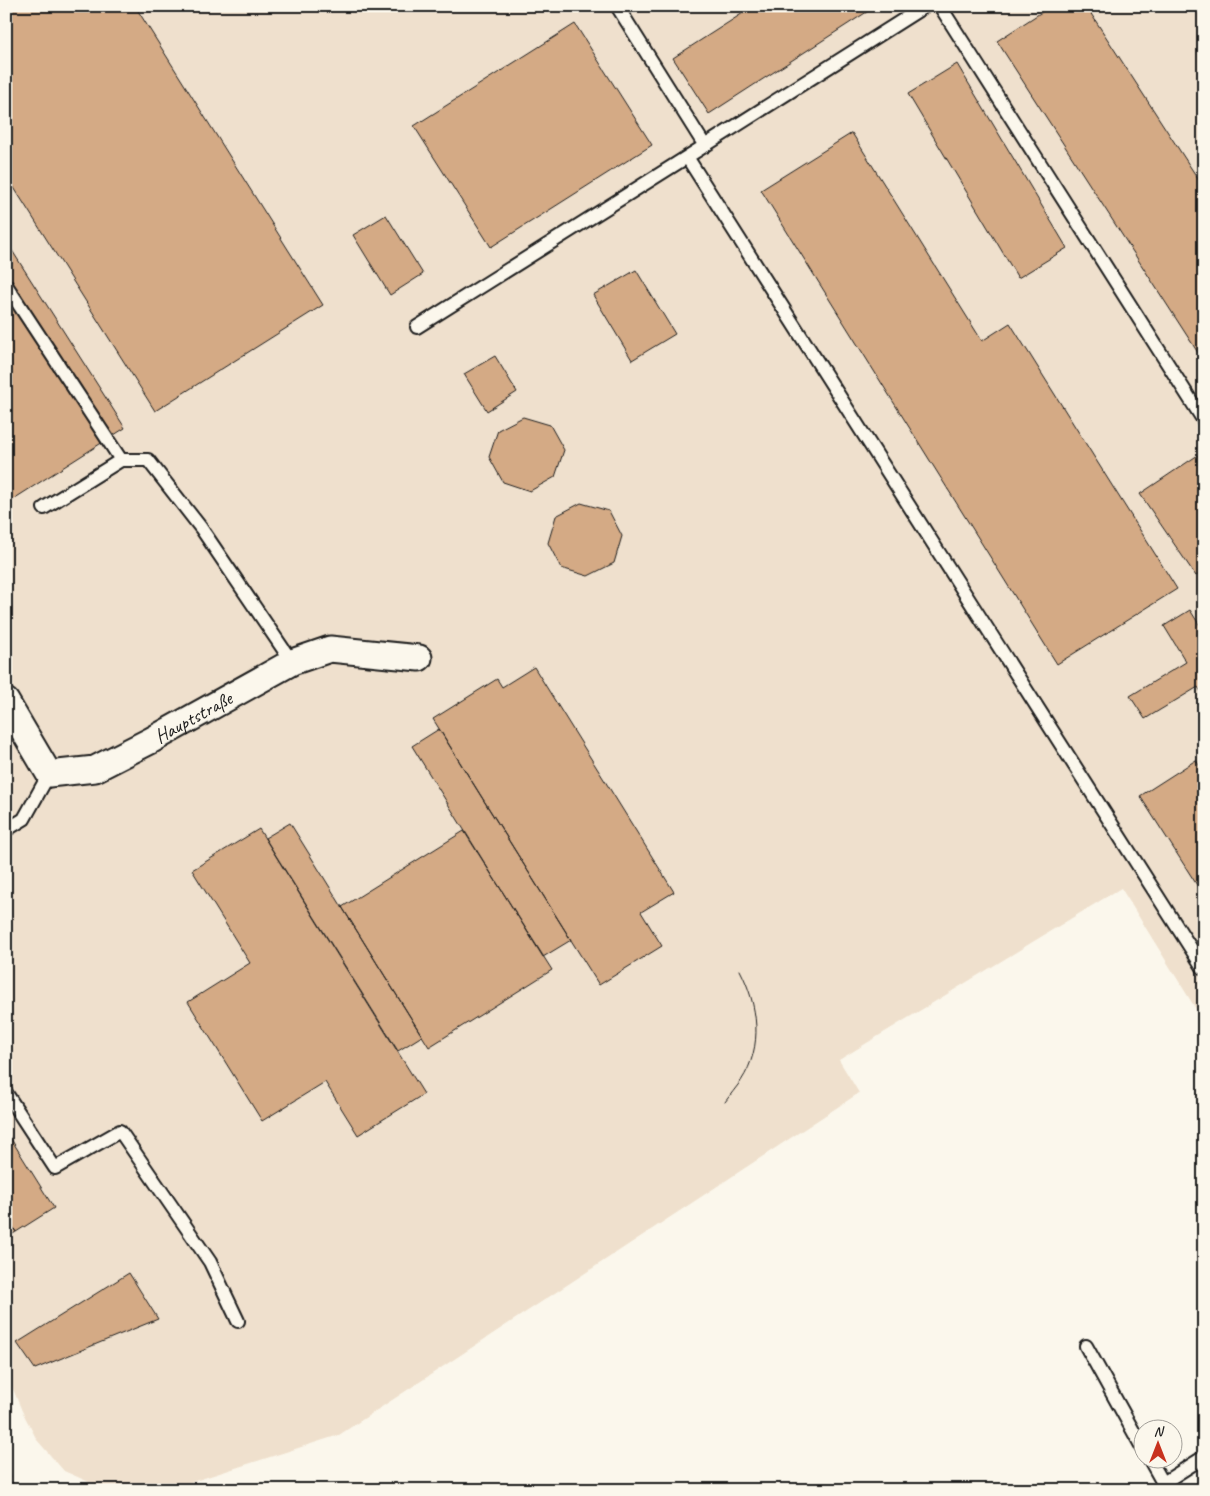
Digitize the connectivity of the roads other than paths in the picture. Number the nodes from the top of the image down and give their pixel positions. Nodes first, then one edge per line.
1 (617, 6) edge
2 (925, 6) edge
3 (940, 6) edge
4 (705, 146) junction
5 (687, 157) junction
6 (6, 285) edge
7 (417, 327) dead end
8 (1204, 421) edge
9 (121, 460) junction
10 (44, 508) dead end
11 (419, 658) dead end
12 (292, 662) junction
13 (6, 701) edge
14 (49, 774) junction
15 (6, 830) edge
16 (1204, 969) edge
17 (6, 1093) edge
18 (238, 1322) dead end
19 (1086, 1346) dead end
20 (1132, 1429) edge
21 (1204, 1457) edge
22 (1153, 1468) edge
23 (1162, 1487) edge

1 - 4 lane
2 - 4 lane
3 - 8 lane
4 - 5 lane
5 - 7 lane
5 - 16 lane
6 - 9 lane
9 - 10 lane
9 - 12 lane
11 - 12 street, Hauptstraße
12 - 14 street, Hauptstraße
13 - 14 street
14 - 15 lane
17 - 18 lane
19 - 20 lane
21 - 23 lane
22 - 23 lane

